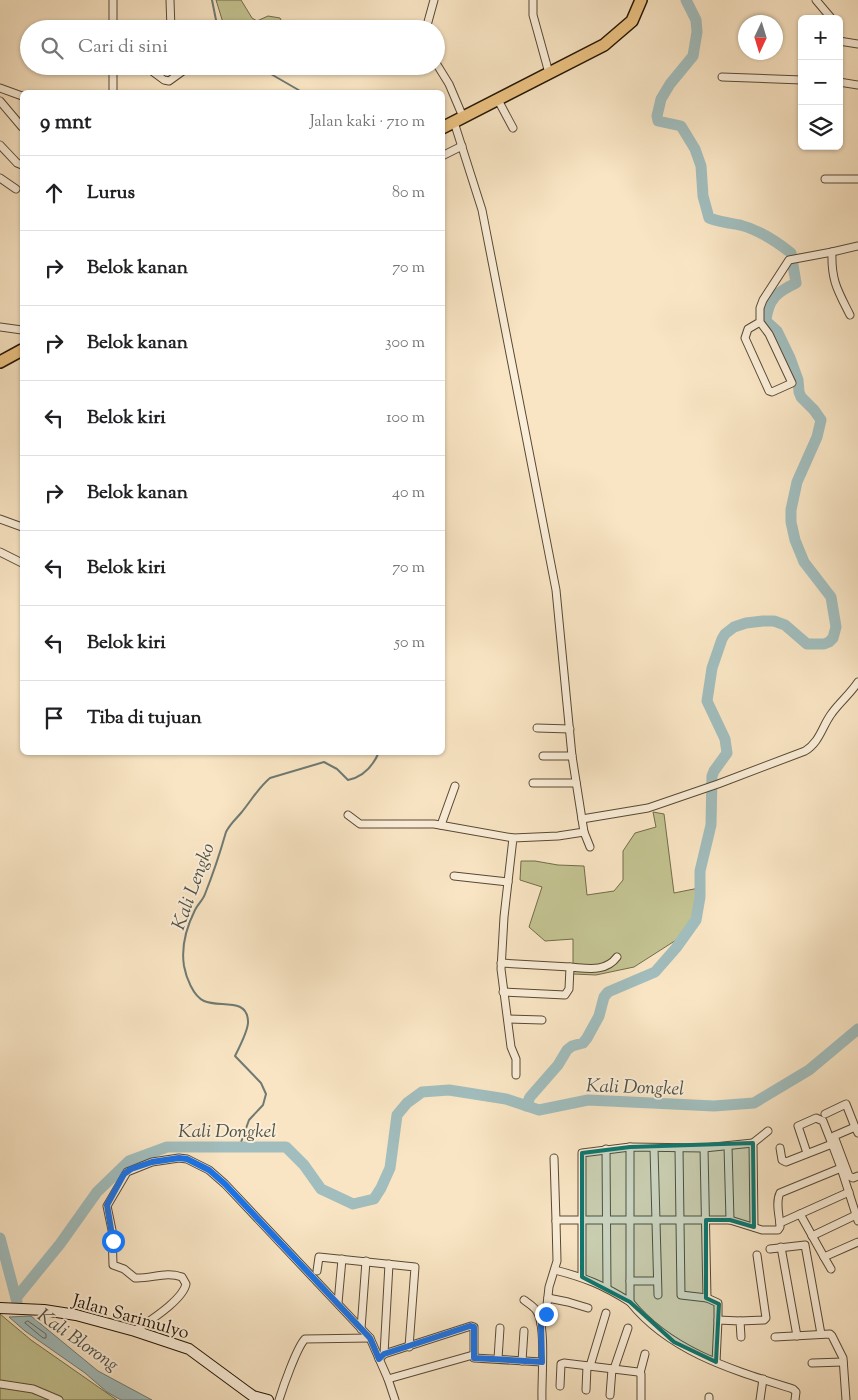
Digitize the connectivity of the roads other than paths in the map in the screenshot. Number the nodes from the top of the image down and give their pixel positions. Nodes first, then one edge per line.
1 (113, 0) edge
2 (170, 0) edge
3 (434, 0) edge
4 (534, 0) edge
5 (641, 0) edge
6 (816, 0) edge
7 (829, 15) edge
8 (113, 20) edge
9 (171, 20) edge
10 (428, 20) edge
11 (843, 42) edge
12 (858, 44) edge
13 (549, 74) junction
14 (113, 75) edge
15 (157, 75) edge
16 (177, 75) edge
17 (444, 75) edge
18 (722, 77) dead end
19 (798, 80) edge
20 (843, 83) edge
21 (858, 85) edge
22 (0, 88) edge
23 (113, 90) edge
24 (12, 93) junction
25 (20, 95) edge
26 (0, 100) edge
27 (498, 100) junction
28 (459, 120) junction
29 (20, 125) edge
30 (445, 127) edge
31 (513, 128) dead end
32 (0, 144) edge
33 (462, 146) junction
34 (445, 154) edge
35 (20, 164) edge
36 (0, 178) edge
37 (858, 178) edge
38 (825, 179) dead end
39 (16, 189) dead end
40 (858, 246) edge
41 (832, 252) junction
42 (850, 315) dead end
43 (760, 322) junction
44 (0, 327) edge
45 (20, 330) edge
46 (20, 351) edge
47 (0, 362) edge
48 (0, 519) edge
49 (20, 526) edge
50 (0, 552) edge
51 (20, 562) edge
52 (858, 682) edge
53 (536, 728) dead end
54 (570, 730) junction
55 (543, 756) dead end
56 (572, 756) junction
57 (533, 783) dead end
58 (576, 783) junction
59 (455, 786) dead end
60 (348, 815) dead end
61 (582, 819) junction
62 (441, 825) junction
63 (584, 832) junction
64 (513, 838) junction
65 (590, 847) dead end
66 (454, 876) dead end
67 (508, 882) junction
68 (617, 958) dead end
69 (501, 963) junction
70 (570, 967) junction
71 (503, 992) junction
72 (508, 1019) junction
73 (542, 1020) dead end
74 (516, 1075) dead end
75 (825, 1114) dead end
76 (857, 1130) edge
77 (768, 1131) dead end
78 (753, 1143) junction
79 (832, 1144) junction
80 (728, 1146) junction
81 (630, 1147) junction
82 (654, 1148) junction
83 (679, 1148) junction
84 (704, 1148) junction
85 (780, 1148) dead end
86 (606, 1149) junction
87 (807, 1153) junction
88 (554, 1158) dead end
89 (841, 1168) junction
90 (858, 1176) edge
91 (849, 1192) junction
92 (800, 1214) junction
93 (857, 1218) edge
94 (582, 1220) junction
95 (606, 1220) junction
96 (631, 1220) junction
97 (656, 1220) junction
98 (680, 1220) junction
99 (706, 1220) junction
100 (730, 1220) junction
101 (556, 1221) junction
102 (780, 1223) junction
103 (754, 1227) junction
104 (812, 1236) junction
105 (858, 1242) edge
106 (781, 1247) junction
107 (770, 1249) dead end
108 (757, 1255) dead end
109 (824, 1257) junction
110 (342, 1259) junction
111 (366, 1261) junction
112 (390, 1264) junction
113 (555, 1270) junction
114 (831, 1270) dead end
115 (317, 1272) dead end
116 (582, 1277) junction
117 (630, 1281) junction
118 (657, 1281) junction
119 (607, 1288) junction
120 (658, 1296) dead end
121 (548, 1298) junction
122 (706, 1298) junction
123 (524, 1300) dead end
124 (630, 1302) junction
125 (338, 1303) junction
126 (0, 1308) edge
127 (588, 1308) dead end
128 (606, 1313) dead end
129 (718, 1320) junction
130 (740, 1320) junction
131 (541, 1324) junction
132 (361, 1328) junction
133 (500, 1328) dead end
134 (628, 1328) dead end
135 (135, 1331) junction
136 (524, 1331) dead end
137 (821, 1334) junction
138 (797, 1336) junction
139 (741, 1337) dead end
140 (774, 1337) dead end
141 (370, 1338) junction
142 (409, 1346) junction
143 (645, 1354) dead end
144 (473, 1355) junction
145 (382, 1356) junction
146 (498, 1359) junction
147 (522, 1361) junction
148 (542, 1362) junction
149 (716, 1362) junction
150 (843, 1362) junction
151 (812, 1363) dead end
152 (588, 1366) junction
153 (613, 1369) junction
154 (640, 1373) junction
155 (388, 1379) junction
156 (763, 1380) junction
157 (0, 1384) edge
158 (560, 1386) dead end
159 (586, 1390) dead end
160 (610, 1395) dead end
161 (59, 1400) edge
162 (268, 1400) edge
163 (279, 1400) edge
164 (395, 1400) edge
165 (542, 1400) edge
166 (641, 1400) edge
167 (760, 1400) edge
168 (795, 1400) edge
169 (846, 1400) edge

1 - 8 street
2 - 9 street
3 - 10 street
4 - 13 street
5 - 13 main road
6 - 7 street
11 - 12 street
13 - 27 main road
14 - 23 street
15 - 16 street
17 - 28 street
18 - 19 street
20 - 21 street
22 - 24 street
24 - 25 street
24 - 26 street
26 - 29 street
27 - 28 main road
27 - 31 street
28 - 30 main road
28 - 33 street
32 - 35 street
33 - 34 street
33 - 54 street
36 - 39 street
37 - 38 street
40 - 41 street
41 - 42 street
41 - 43 street
43 - 43 street
44 - 45 street
46 - 47 main road
48 - 49 street
50 - 51 street
52 - 61 street
53 - 54 street
54 - 56 street
55 - 56 street
56 - 58 street
57 - 58 street
58 - 61 street
59 - 62 street
60 - 62 street
61 - 63 street
62 - 64 street
63 - 64 street
63 - 65 street
64 - 67 street
66 - 67 street
67 - 69 street
68 - 70 street
69 - 70 street
69 - 71 street
70 - 71 street
71 - 72 street
72 - 73 street
72 - 74 street
75 - 76 street
76 - 90 street
77 - 78 street
78 - 80 street
78 - 103 street
79 - 87 street
79 - 87 street
79 - 89 street
80 - 84 street
80 - 100 street
81 - 82 street
81 - 86 street
81 - 96 street
82 - 83 street
82 - 97 street
83 - 84 street
83 - 98 street
84 - 99 street
85 - 87 street
86 - 94 street
86 - 95 street
88 - 101 street
89 - 91 street
89 - 102 street
91 - 92 street
91 - 93 street
92 - 102 street
92 - 104 street
93 - 104 street
94 - 95 street
94 - 101 street
94 - 116 street
95 - 96 street
95 - 119 street
96 - 97 street
96 - 117 street
97 - 98 street
97 - 118 street
98 - 99 street
98 - 122 street
99 - 100 street
99 - 122 street
100 - 103 street
101 - 113 street
102 - 103 street
104 - 109 street
105 - 109 street
106 - 107 street
106 - 137 street
106 - 138 street
108 - 130 street
109 - 114 street
110 - 111 street
110 - 115 street
110 - 125 street
111 - 112 street
111 - 132 street
112 - 142 street
112 - 145 street
113 - 116 street
113 - 121 street
116 - 119 street
117 - 118 street
117 - 124 street
118 - 120 street
119 - 124 street
121 - 127 street
121 - 131 street
122 - 129 street
123 - 131 street
124 - 149 street
125 - 132 street
125 - 135 street
126 - 135 street, Jalan Sarimulyo
128 - 152 street
129 - 130 street
129 - 149 street
130 - 139 street
131 - 148 street
132 - 141 street
133 - 146 street
134 - 153 street
135 - 162 street, Jalan Sarimulyo
136 - 147 street
137 - 138 street
137 - 150 street
138 - 140 street
141 - 145 street
141 - 163 street
142 - 144 street
142 - 145 street
143 - 154 street
144 - 146 street
144 - 155 street
145 - 155 street
146 - 147 street
147 - 148 street
148 - 165 street
149 - 156 street
150 - 151 street
150 - 169 street
152 - 153 street
152 - 158 street
152 - 159 street
153 - 154 street
153 - 160 street
154 - 166 street
155 - 164 street
156 - 167 street
156 - 168 street
157 - 161 street

